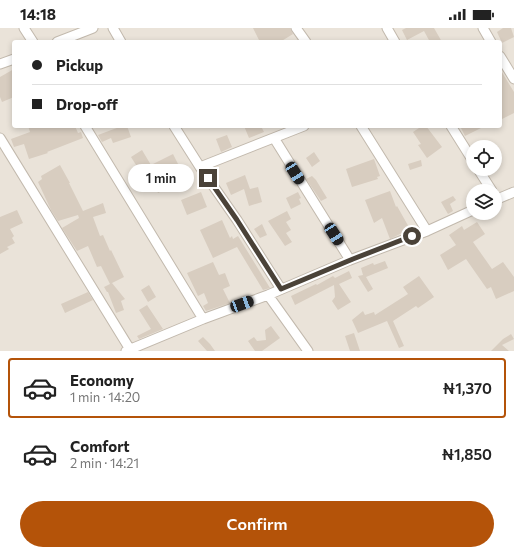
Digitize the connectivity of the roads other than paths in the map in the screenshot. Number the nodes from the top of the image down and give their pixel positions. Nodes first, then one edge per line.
1 (24, 28) edge
2 (93, 28) edge
3 (113, 28) edge
4 (296, 28) edge
5 (387, 28) edge
6 (483, 28) edge
7 (32, 40) edge
8 (62, 40) edge
9 (120, 40) edge
10 (305, 40) edge
11 (394, 40) edge
12 (490, 40) edge
13 (502, 59) edge
14 (12, 60) edge
15 (0, 64) edge
16 (514, 79) edge
17 (86, 128) edge
18 (175, 128) edge
19 (299, 128) edge
20 (362, 128) edge
21 (452, 128) edge
22 (0, 138) edge
23 (274, 138) junction
24 (466, 150) edge
25 (200, 167) junction
26 (513, 194) edge
27 (502, 197) edge
28 (466, 213) edge
29 (427, 231) junction
30 (350, 260) junction
31 (281, 289) junction
32 (268, 295) junction
33 (203, 318) junction
34 (129, 350) edge
35 (308, 351) edge

1 - 7 street
2 - 8 street
3 - 9 street
4 - 10 street
5 - 11 street
6 - 12 street
13 - 16 street
14 - 15 street
17 - 33 street
18 - 25 street
19 - 23 street
20 - 29 street
21 - 24 street
22 - 34 street
23 - 25 street
23 - 30 street
25 - 31 street
26 - 27 street
28 - 29 street
29 - 30 street
30 - 31 street
31 - 32 street
32 - 33 street
32 - 35 street
33 - 34 street

